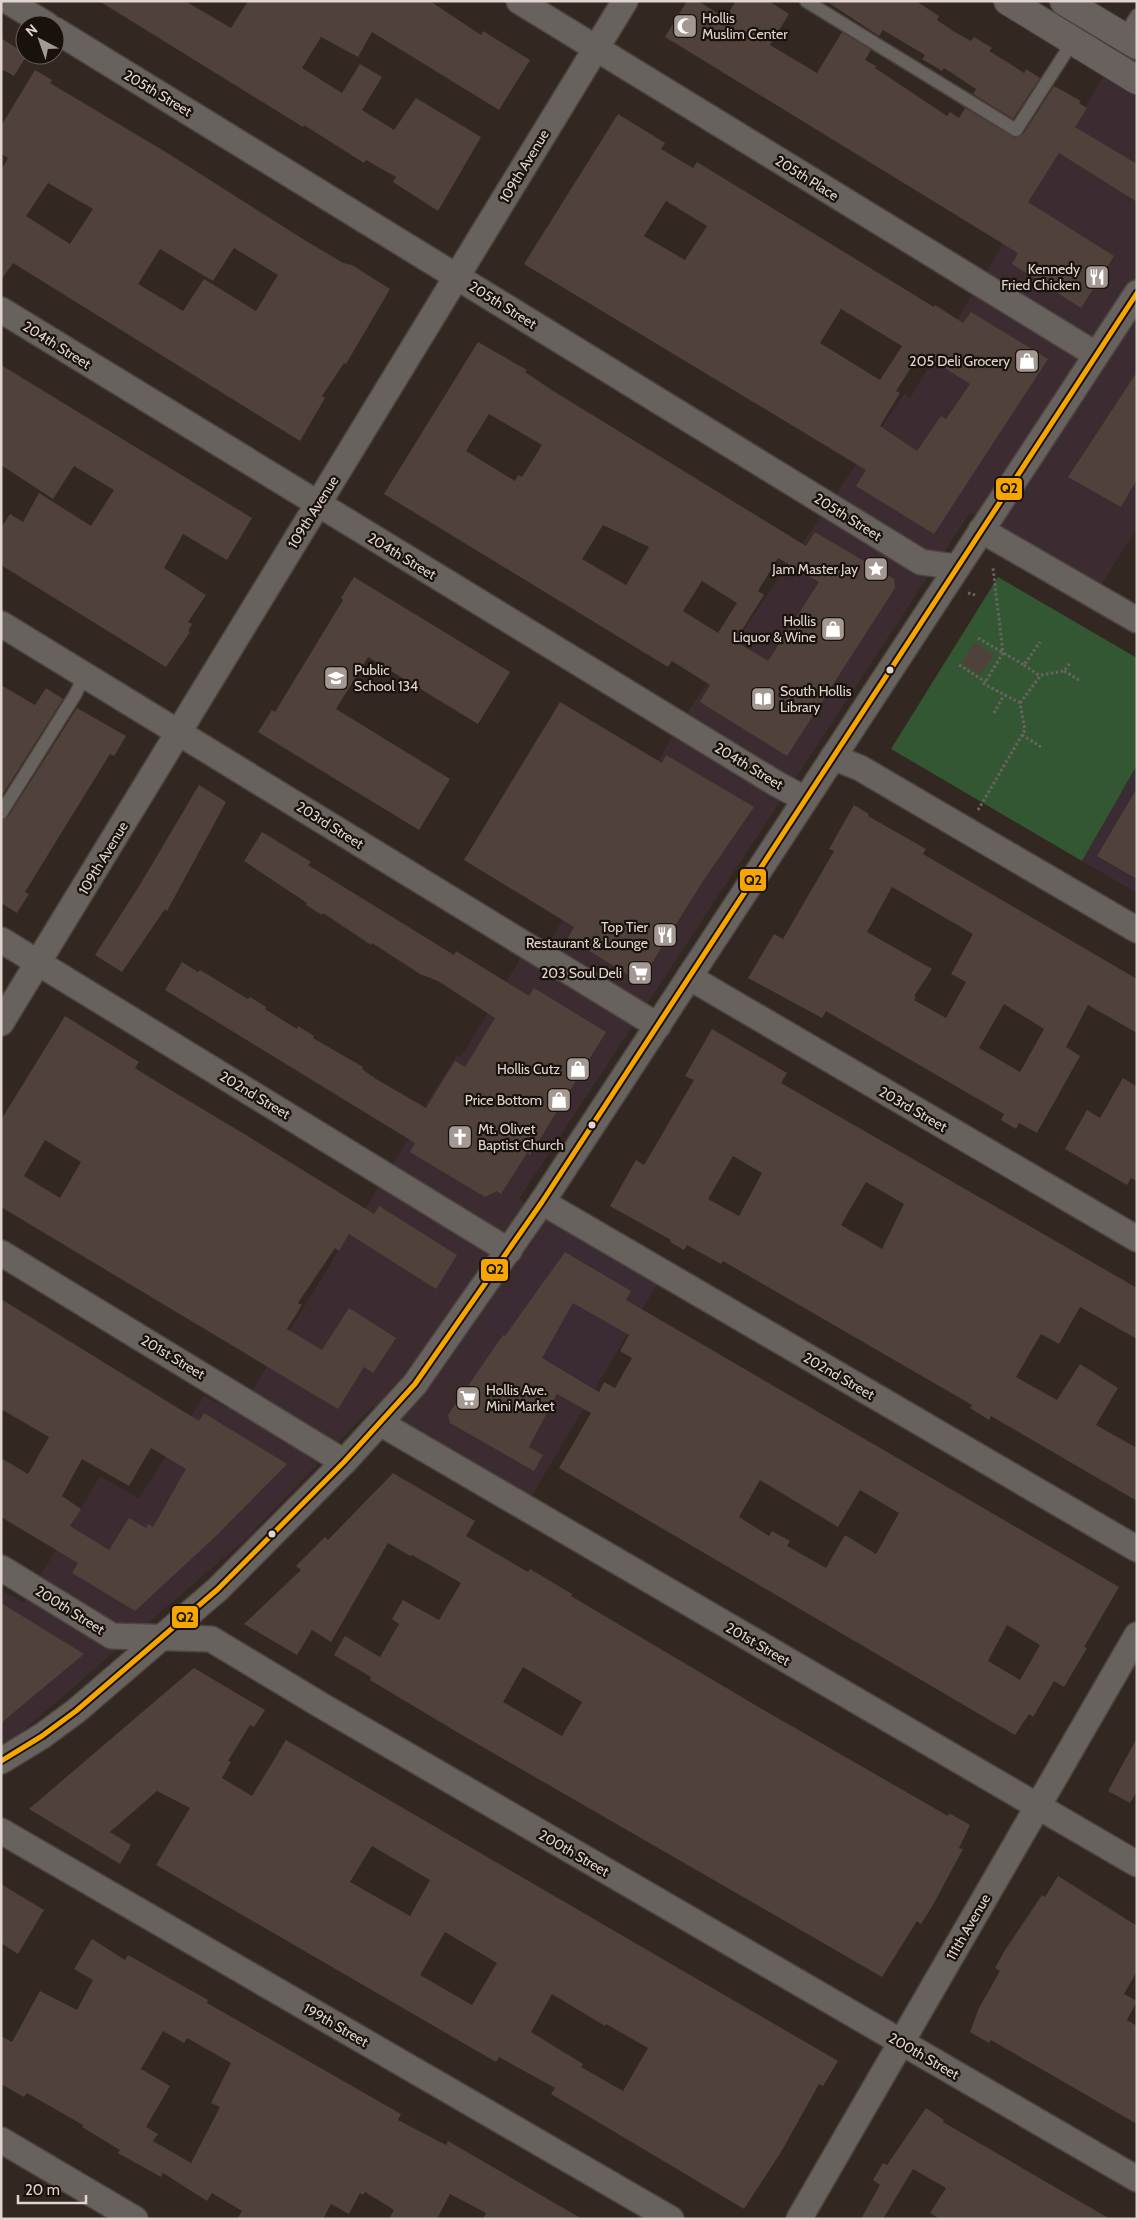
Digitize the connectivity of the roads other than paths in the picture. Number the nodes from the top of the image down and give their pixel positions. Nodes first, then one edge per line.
1 (8, 1) edge
2 (519, 1) edge
3 (625, 1) edge
4 (806, 1) edge
5 (1008, 1) edge
6 (1064, 1) edge
7 (31, 15) edge
8 (1132, 32) edge
9 (65, 36) edge
10 (1073, 41) junction
11 (596, 48) junction
12 (1137, 80) edge
13 (458, 277) junction
14 (1137, 293) edge
15 (1, 310) edge
16 (1096, 354) junction
17 (317, 504) junction
18 (981, 530) junction
19 (956, 567) junction
20 (1137, 620) edge
21 (1, 624) edge
22 (85, 675) junction
23 (179, 733) junction
24 (833, 757) junction
25 (805, 799) junction
26 (1, 813) edge
27 (1137, 930) edge
28 (1, 940) edge
29 (38, 963) junction
30 (689, 977) junction
31 (1, 1022) edge
32 (658, 1026) junction
33 (542, 1202) junction
34 (1137, 1239) edge
35 (509, 1250) junction
36 (1, 1252) edge
37 (380, 1423) junction
38 (344, 1462) junction
39 (1137, 1549) edge
40 (1, 1568) edge
41 (1137, 1635) edge
42 (164, 1636) junction
43 (1, 1761) edge
44 (1038, 1807) junction
45 (1, 1831) edge
46 (1137, 1864) edge
47 (901, 2043) junction
48 (1, 2140) edge
49 (1137, 2179) edge
50 (129, 2217) edge
51 (671, 2219) edge
52 (799, 2219) edge

1 - 7 street
2 - 11 street, 205th Place
3 - 11 street, 109th Avenue
4 - 10 lane
5 - 10 main road
6 - 8 main road
9 - 13 street, 205th Street
10 - 12 main road
11 - 13 street, 109th Avenue
11 - 16 street, 205th Place
13 - 17 street, 109th Avenue
13 - 19 street, 205th Street
14 - 16 street
15 - 17 street, 204th Street
16 - 18 street
17 - 23 street, 109th Avenue
17 - 25 street, 204th Street
18 - 19 street
18 - 20 street
19 - 24 street
21 - 22 street, 203rd Street
22 - 23 street, 203rd Street
22 - 26 lane
23 - 29 street, 109th Avenue
23 - 32 street, 203rd Street
24 - 25 street
24 - 27 street
25 - 30 street
28 - 29 street, 202nd Street
29 - 31 street, 109th Avenue
29 - 35 street, 202nd Street
30 - 32 street
30 - 34 street, 203rd Street
32 - 33 street
33 - 35 street
33 - 39 street, 202nd Street
35 - 37 street
36 - 38 street, 201st Street
37 - 38 street
37 - 44 street, 201st Street
38 - 42 street
40 - 42 street, 200th Street
41 - 44 street, 111th Avenue
42 - 43 street
42 - 47 street, 200th Street
44 - 46 street, 201st Street
44 - 47 street, 111th Avenue
45 - 51 street, 199th Street
47 - 49 street, 200th Street
47 - 52 street, 111th Avenue
48 - 50 street

